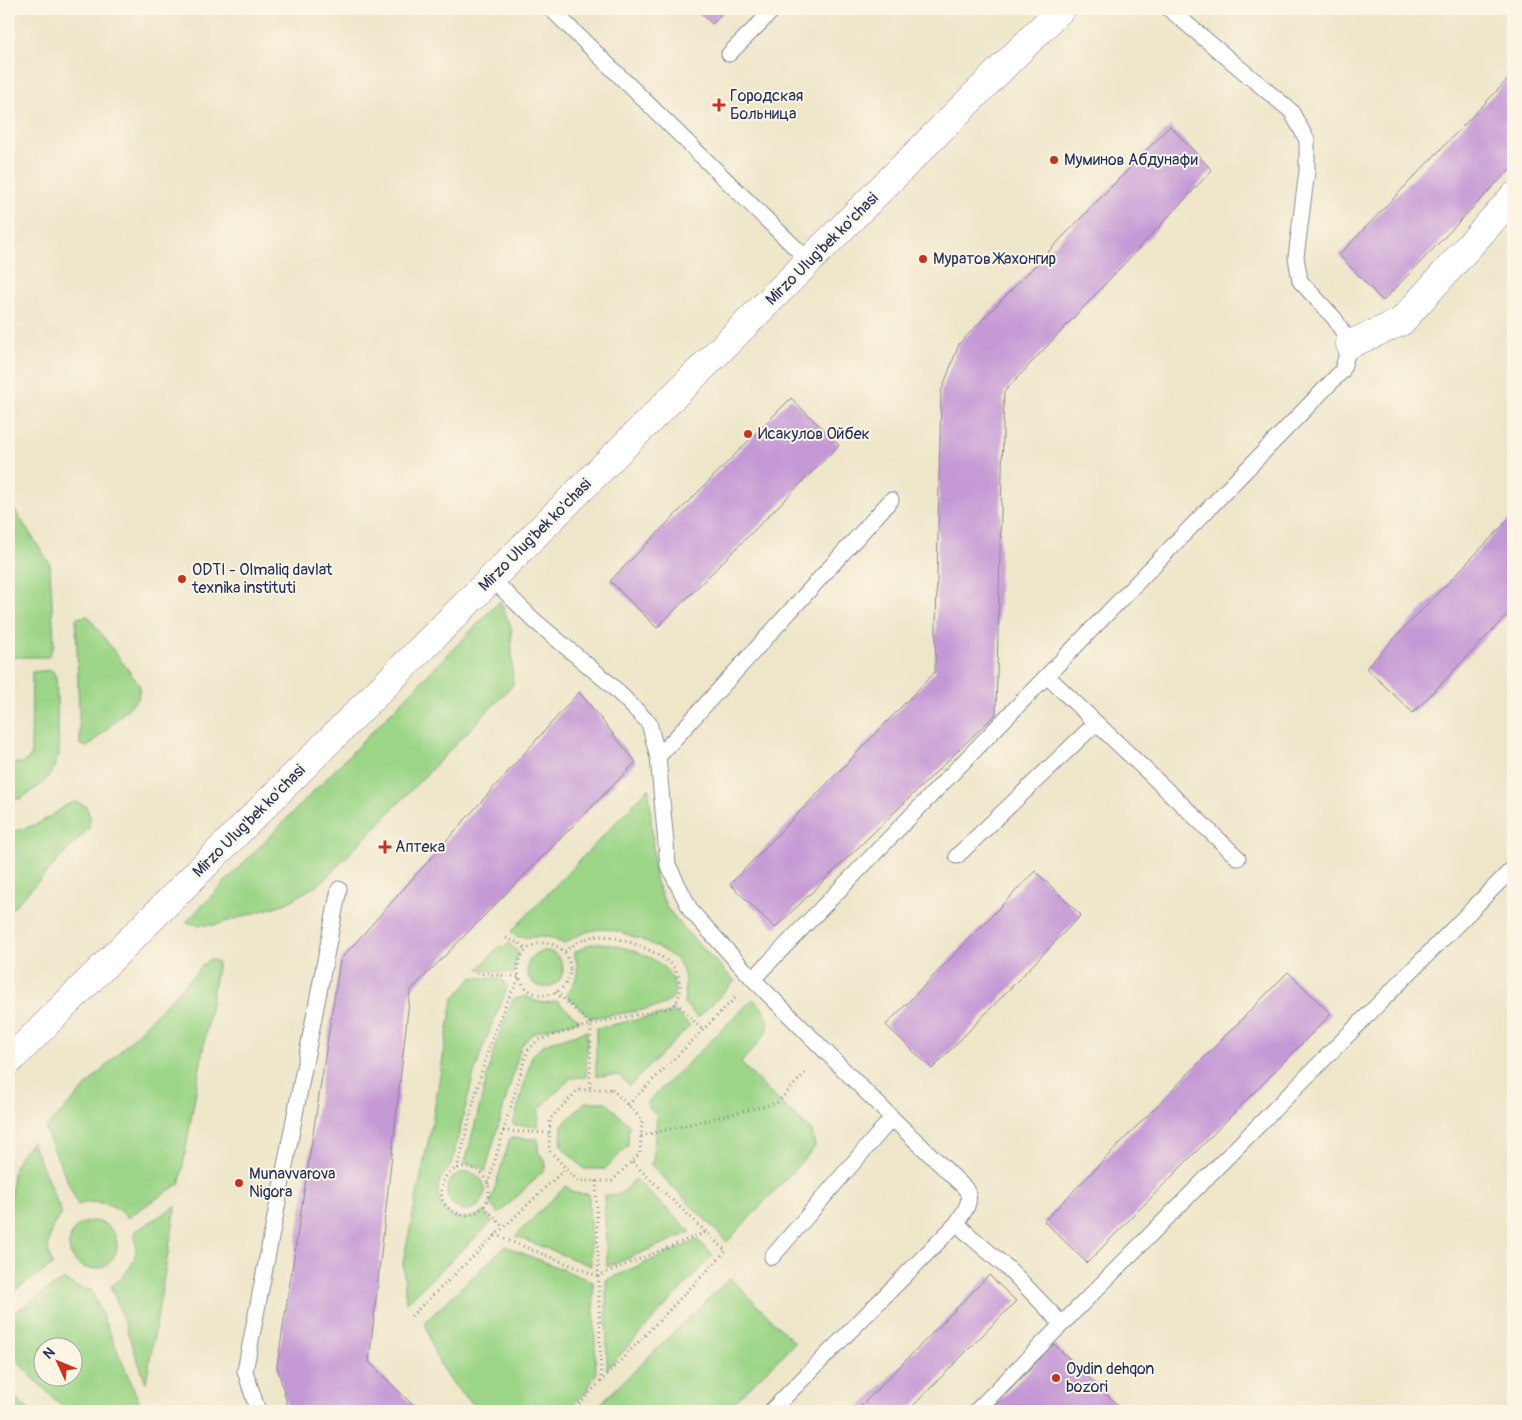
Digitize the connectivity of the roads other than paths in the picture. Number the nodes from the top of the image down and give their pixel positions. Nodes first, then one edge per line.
1 (551, 9) edge
2 (774, 9) edge
3 (1061, 9) edge
4 (1169, 9) edge
5 (729, 54) dead end
6 (1513, 197) edge
7 (810, 262) junction
8 (1350, 344) junction
9 (890, 500) dead end
10 (492, 579) junction
11 (1047, 676) junction
12 (1096, 723) junction
13 (658, 757) junction
14 (957, 856) dead end
15 (1238, 858) dead end
16 (1513, 868) edge
17 (339, 889) dead end
18 (752, 979) junction
19 (9, 1061) edge
20 (892, 1118) junction
21 (957, 1223) junction
22 (772, 1257) dead end
23 (1062, 1324) junction
24 (253, 1410) edge
25 (771, 1411) edge
26 (976, 1411) edge

1 - 7 lane
2 - 5 lane
3 - 7 main road, Mirzo Ulug'bek ko'chasi
4 - 8 lane
6 - 8 main road
7 - 10 main road, Mirzo Ulug'bek ko'chasi
8 - 11 lane
9 - 13 lane
10 - 13 lane
10 - 19 main road, Mirzo Ulug'bek ko'chasi
11 - 12 lane
11 - 18 lane
12 - 14 lane
12 - 15 lane
13 - 18 lane
16 - 23 lane
17 - 24 lane
18 - 20 lane
20 - 21 lane
20 - 22 lane
21 - 23 lane
21 - 25 lane
23 - 26 lane

